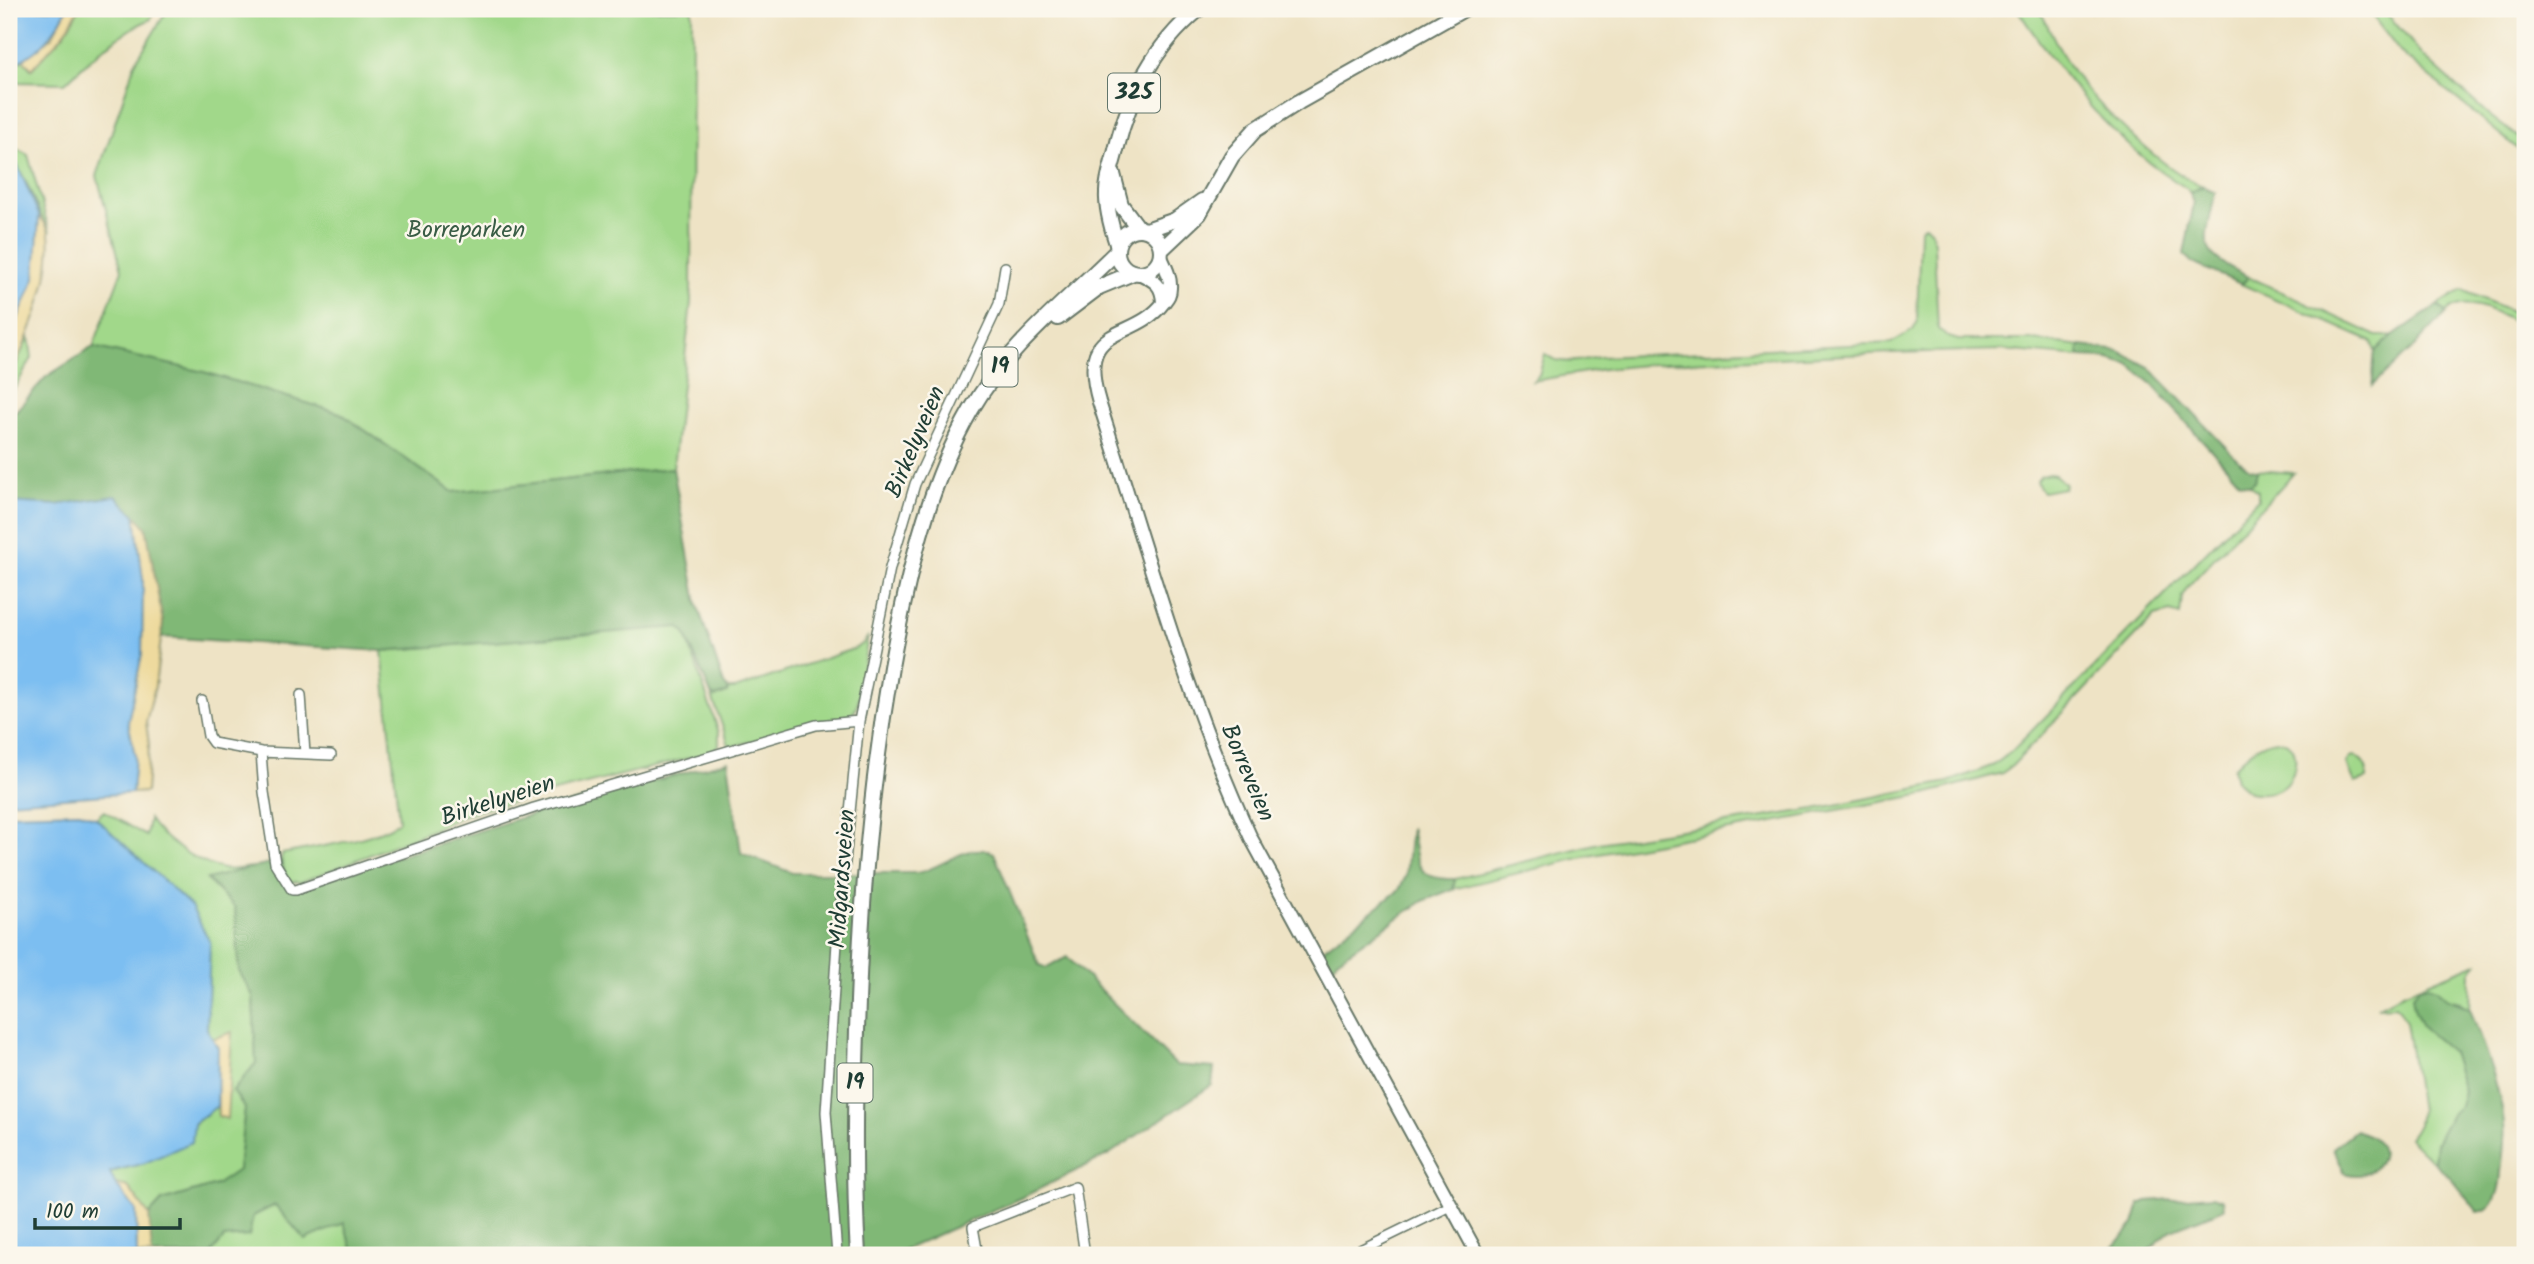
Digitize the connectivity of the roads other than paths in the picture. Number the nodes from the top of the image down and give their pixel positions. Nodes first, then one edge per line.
1 (1199, 9) edge
2 (1464, 9) edge
3 (1112, 166) junction
4 (1208, 195) junction
5 (1142, 230) junction
6 (1117, 248) junction
7 (1161, 253) junction
8 (1005, 267) dead end
9 (1137, 273) junction
10 (1163, 302) junction
11 (929, 512) junction
12 (301, 695) dead end
13 (202, 701) dead end
14 (859, 721) junction
15 (261, 752) junction
16 (305, 754) junction
17 (331, 755) dead end
18 (1450, 1206) junction
19 (837, 1255) edge
20 (858, 1255) edge
21 (978, 1255) edge
22 (1085, 1255) edge
23 (1350, 1255) edge
24 (1478, 1255) edge

1 - 3 main road, 325
2 - 4 main road, 19
3 - 5 main road, 325
3 - 6 main road, 325
4 - 5 main road, 19
4 - 7 main road, 19
5 - 6 main road, 19
5 - 7 main road
6 - 9 main road
6 - 11 main road, Midgardsveien / 19
7 - 9 main road, 19
7 - 10 main road
8 - 14 street, Birkelyveien
9 - 10 main road
9 - 11 main road, Midgardsveien / 19
10 - 18 main road, Borreveien
11 - 20 main road, Midgardsveien / 19
12 - 16 street
13 - 15 street
14 - 15 street, Birkelyveien
14 - 19 street, Birkelyveien
15 - 16 street
16 - 17 street
18 - 23 street
18 - 24 main road, Borreveien
21 - 22 street

